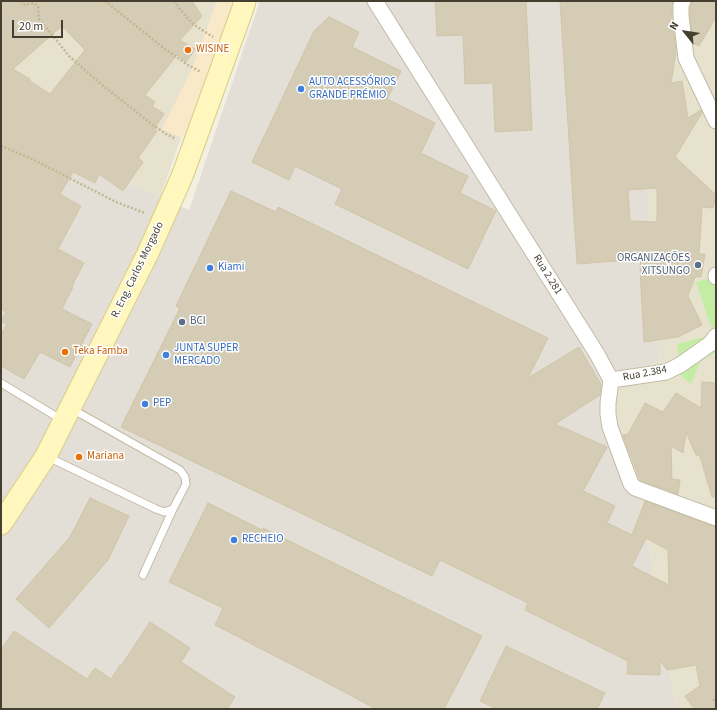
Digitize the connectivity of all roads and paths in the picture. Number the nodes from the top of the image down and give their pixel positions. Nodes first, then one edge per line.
1 (21, 1) edge
2 (105, 1) edge
3 (175, 1) edge
4 (245, 1) edge
5 (375, 1) edge
6 (683, 1) edge
7 (229, 45) junction
8 (216, 81) junction
9 (716, 121) edge
10 (1, 146) edge
11 (193, 146) junction
12 (163, 219) junction
13 (716, 336) edge
14 (611, 380) junction
15 (1, 384) edge
16 (67, 415) junction
17 (46, 456) junction
18 (173, 509) junction
19 (716, 518) edge
20 (1, 524) edge
21 (143, 575) dead end
22 (712, 698) dead end
23 (716, 702) edge

1 - 11 path
2 - 8 path
3 - 7 path
4 - 7 street, R. Eng. Carlos Morgado
5 - 14 street, Rua 2.281
6 - 9 street
7 - 8 street, R. Eng. Carlos Morgado
8 - 11 street, R. Eng. Carlos Morgado
10 - 12 path
11 - 12 street, R. Eng. Carlos Morgado
12 - 16 street, R. Eng. Carlos Morgado
13 - 14 street, Rua 2.384
14 - 19 street
15 - 16 lane
16 - 17 street, R. Eng. Carlos Morgado
16 - 18 lane
17 - 18 lane
17 - 20 street, R. Eng. Carlos Morgado
18 - 21 lane
22 - 23 path

